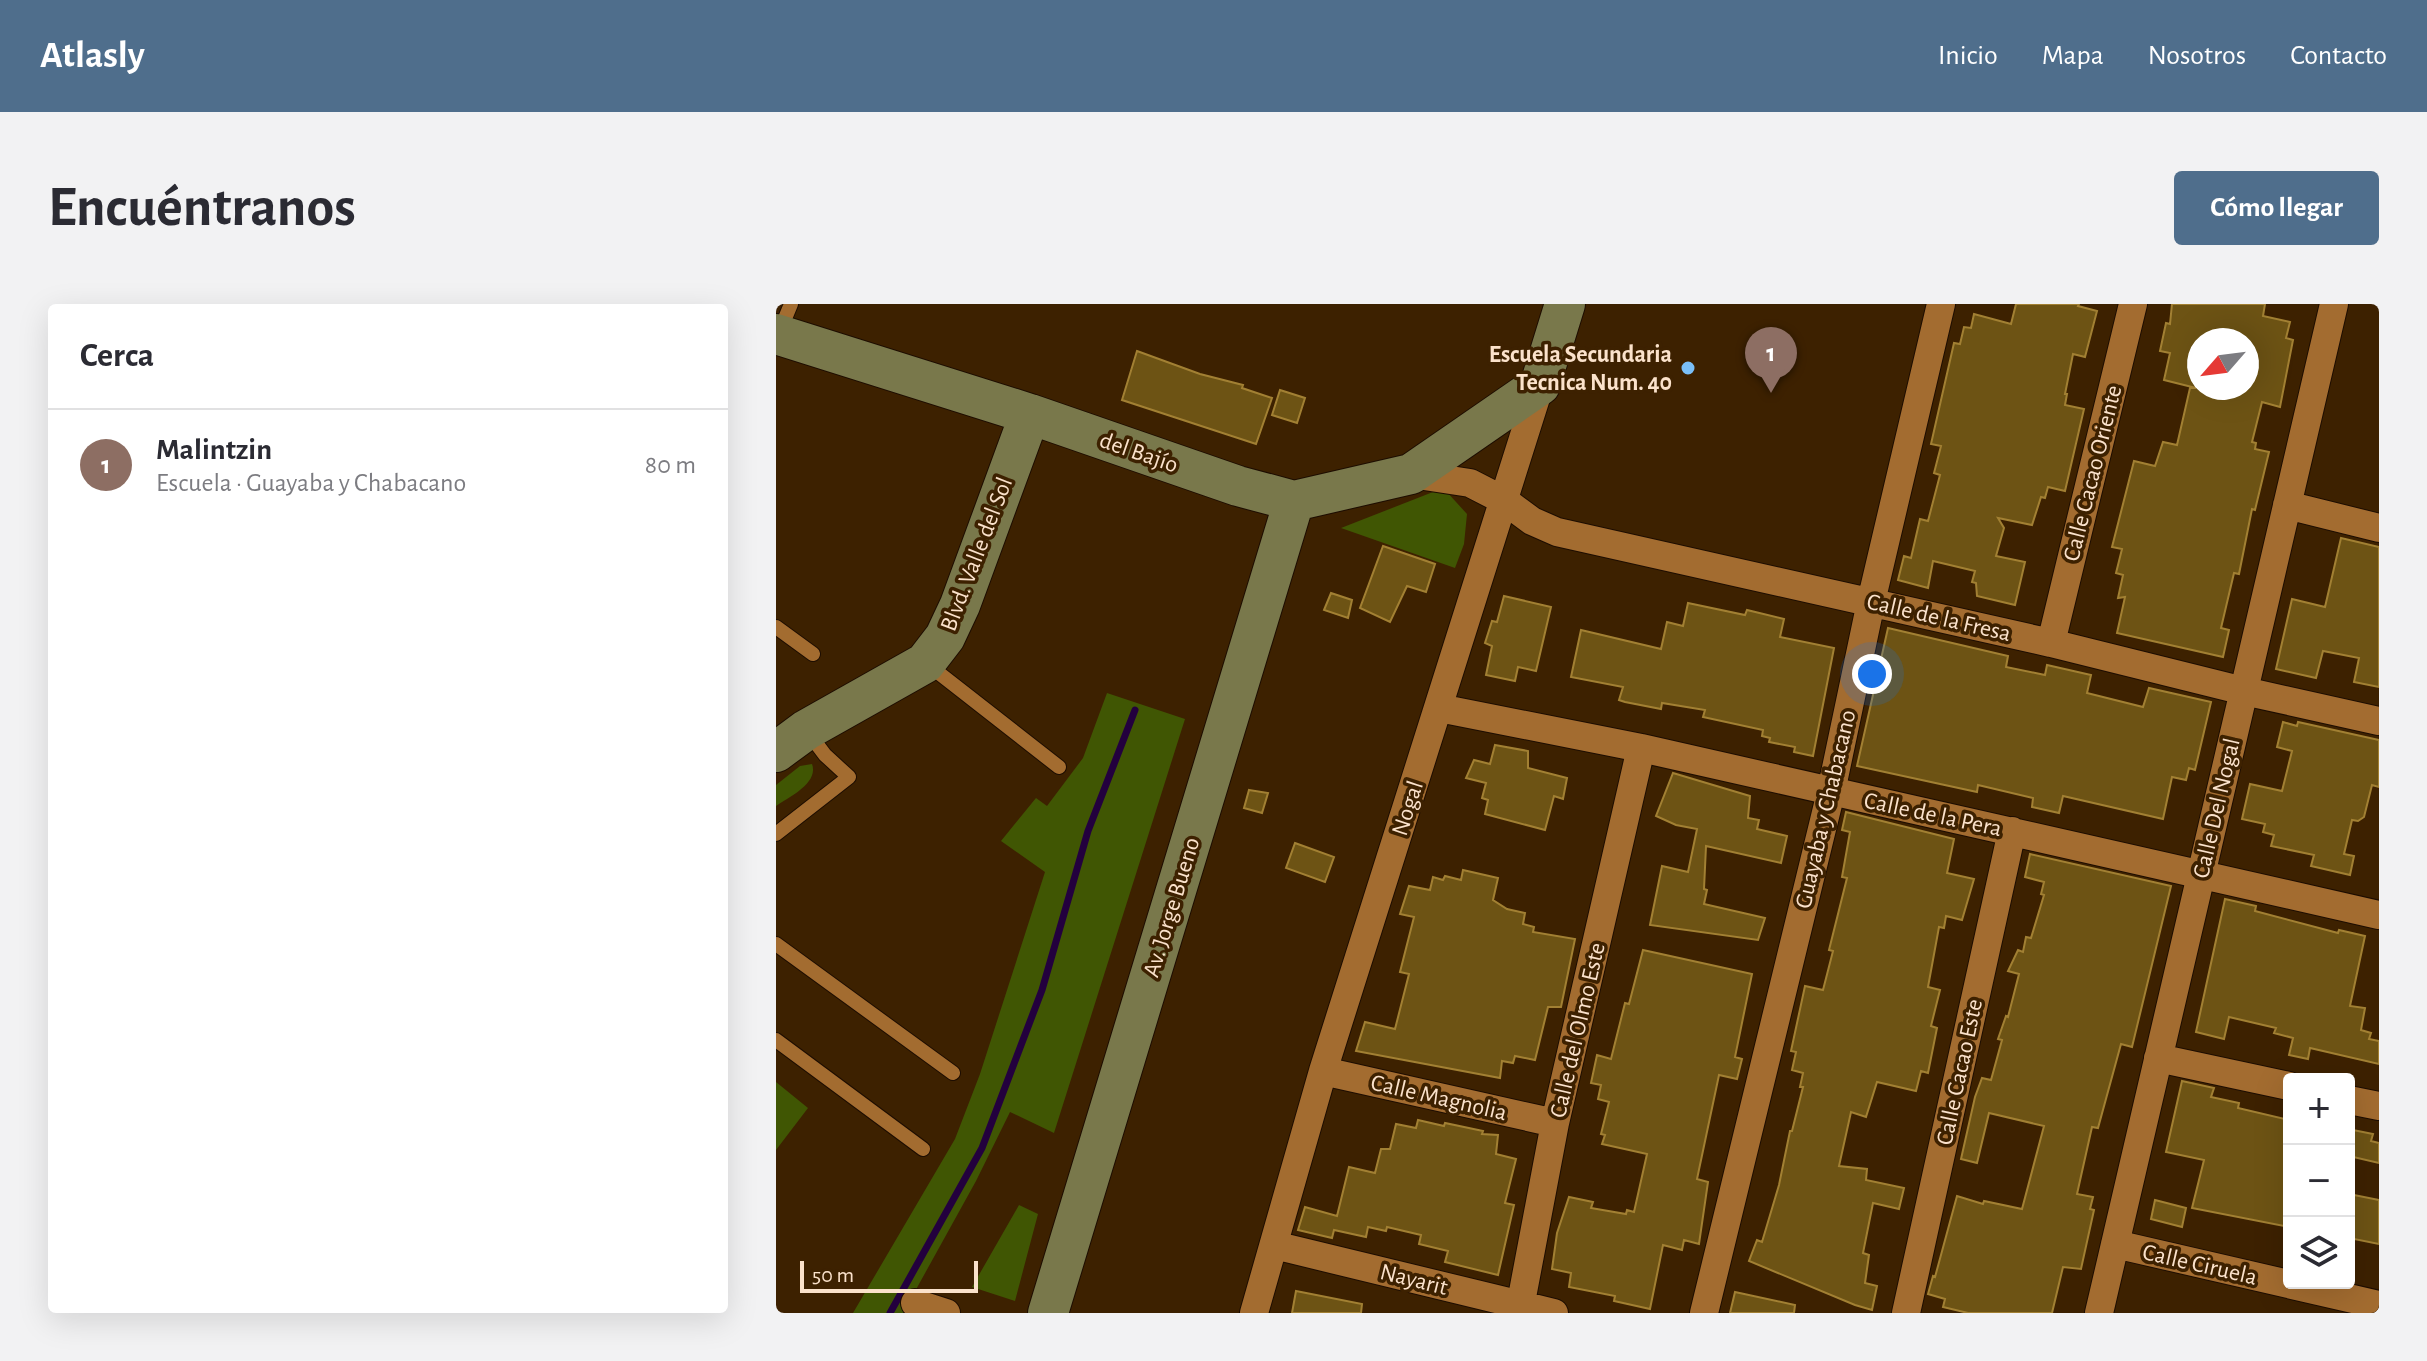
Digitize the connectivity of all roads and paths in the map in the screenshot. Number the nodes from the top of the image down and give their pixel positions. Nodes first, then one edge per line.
1 (1565, 304) edge
2 (1941, 304) edge
3 (2133, 304) edge
4 (2334, 304) edge
5 (782, 324) edge
6 (1540, 385) junction
7 (1030, 414) junction
8 (1411, 474) junction
9 (1294, 501) junction
10 (1505, 501) junction
11 (2287, 505) junction
12 (2379, 528) edge
13 (1871, 602) junction
14 (776, 627) edge
15 (2051, 643) junction
16 (813, 654) dead end
17 (925, 663) junction
18 (2244, 691) junction
19 (1439, 708) junction
20 (2379, 721) edge
21 (791, 741) edge
22 (1641, 748) junction
23 (1059, 767) dead end
24 (1831, 792) junction
25 (2012, 831) junction
26 (776, 834) edge
27 (2201, 874) junction
28 (2379, 915) edge
29 (776, 944) edge
30 (776, 1040) edge
31 (2158, 1058) junction
32 (1323, 1071) junction
33 (953, 1073) dead end
34 (2283, 1085) edge
35 (2355, 1101) edge
36 (2379, 1106) edge
37 (1555, 1123) junction
38 (923, 1149) dead end
39 (2115, 1244) junction
40 (1274, 1245) junction
41 (2301, 1300) edge
42 (915, 1303) dead end
43 (2379, 1305) edge
44 (1520, 1309) edge
45 (946, 1313) edge
46 (1048, 1313) edge
47 (1254, 1313) edge
48 (1554, 1313) edge
49 (1704, 1313) edge
50 (1906, 1313) edge
51 (2099, 1313) edge

1 - 6 street, Nogal
2 - 13 street, Guayaba y Chabacano
3 - 15 street, Calle Cacao Oriente
4 - 11 street, Calle Del Nogal
5 - 7 street, del Bajío
6 - 8 street
6 - 10 street, Nogal
7 - 9 street, del Bajío
7 - 17 street, Blvd. Valle del Sol
8 - 9 street, del Bajío
8 - 10 street, del Bajío
9 - 46 street, Av. Jorge Bueno
10 - 13 street, Calle de la Fresa
10 - 19 street, Nogal
11 - 12 street
11 - 18 street, Calle Del Nogal
13 - 15 street, Calle de la Fresa
13 - 24 street, Guayaba y Chabacano
14 - 16 lane
15 - 18 street, Calle de la Fresa
17 - 21 street, Blvd. Valle del Sol
17 - 23 lane
18 - 20 street, Calle de la Fresa
18 - 27 street, Calle Del Nogal
19 - 22 street, Calle de la Pera
19 - 32 street, Nogal
21 - 26 lane
22 - 24 street, Calle de la Pera
22 - 37 street, Calle del Olmo Este
24 - 25 street, Calle de la Pera
24 - 49 street, Guayaba y Chabacano
25 - 27 street, Calle de la Pera
25 - 50 street, Calle Cacao Este
27 - 28 street, Calle de la Pera
27 - 31 street, Calle Del Nogal
29 - 33 lane
30 - 38 lane
31 - 34 street
31 - 39 street, Calle Del Nogal
32 - 37 street, Calle Magnolia
32 - 40 street, Nogal
35 - 36 street
37 - 44 street, Calle del Olmo Este
39 - 41 street, Calle Ciruela
39 - 51 street, Calle Del Nogal
40 - 44 street, Nayarit
40 - 47 street, Nogal
41 - 43 street, Calle Ciruela
42 - 45 street
44 - 48 street, Nayarit

